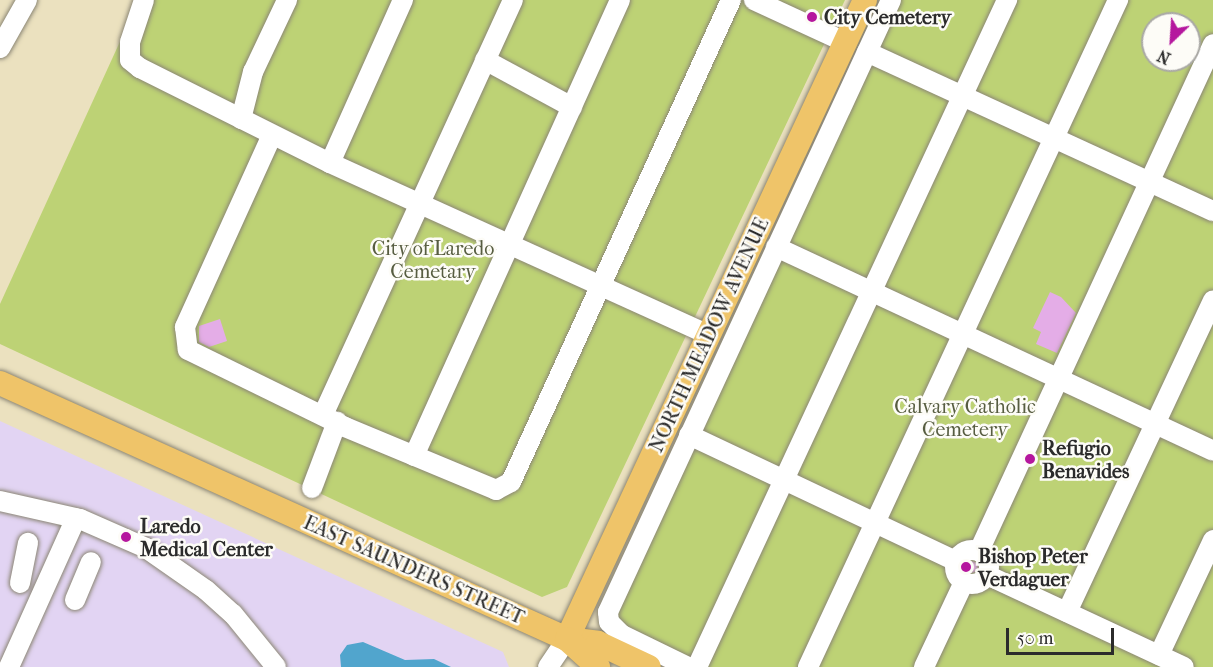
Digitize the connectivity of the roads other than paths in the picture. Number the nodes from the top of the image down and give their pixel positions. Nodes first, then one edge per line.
1 (27, 0) edge
2 (144, 0) edge
3 (287, 0) edge
4 (403, 0) edge
5 (513, 0) edge
6 (620, 0) edge
7 (731, 0) edge
8 (754, 0) edge
9 (865, 0) edge
10 (891, 0) edge
11 (1007, 0) edge
12 (1118, 0) edge
13 (1213, 44) edge
14 (856, 47) junction
15 (0, 48) edge
16 (485, 60) junction
17 (962, 96) junction
18 (572, 106) junction
19 (241, 119) junction
20 (272, 135) junction
21 (1054, 138) junction
22 (330, 162) junction
23 (1150, 182) junction
24 (419, 203) junction
25 (1213, 211) edge
26 (510, 244) junction
27 (776, 247) junction
28 (601, 285) junction
29 (871, 292) junction
30 (1213, 300) edge
31 (962, 334) junction
32 (709, 335) junction
33 (1058, 379) junction
34 (0, 383) edge
35 (330, 419) junction
36 (1155, 424) junction
37 (689, 435) junction
38 (1213, 451) edge
39 (414, 456) junction
40 (784, 480) junction
41 (312, 488) dead end
42 (0, 501) edge
43 (76, 518) junction
44 (875, 523) junction
45 (1213, 540) edge
46 (28, 543) dead end
47 (979, 551) junction
48 (956, 561) junction
49 (91, 562) dead end
50 (987, 574) junction
51 (964, 582) junction
52 (20, 583) dead end
53 (75, 600) dead end
54 (1067, 612) junction
55 (567, 639) junction
56 (1159, 655) junction
57 (9, 667) edge
58 (276, 667) edge
59 (548, 667) edge
60 (596, 667) edge
61 (649, 667) edge
62 (688, 667) edge
63 (697, 667) edge
64 (808, 667) edge
65 (924, 667) edge
66 (1184, 667) edge

1 - 15 street
2 - 19 street
3 - 19 street
4 - 22 street
5 - 16 street
6 - 18 street
7 - 28 street
8 - 14 street
9 - 14 main road, NORTH MEADOW AVENUE
10 - 14 street
11 - 17 street
12 - 21 street
13 - 23 street
14 - 17 street
14 - 27 street
14 - 32 main road, NORTH MEADOW AVENUE
16 - 18 street
16 - 24 street
17 - 21 street
17 - 29 street
18 - 26 street
19 - 20 street
20 - 22 street
20 - 35 street
21 - 23 street
21 - 31 street
22 - 24 street
23 - 25 street
23 - 33 street
24 - 26 street
24 - 35 street
26 - 28 street
26 - 39 street
27 - 29 street
27 - 37 street
28 - 32 street
28 - 39 street
29 - 31 street
29 - 40 street
30 - 36 street
31 - 33 street
31 - 44 street
32 - 55 main road, NORTH MEADOW AVENUE
33 - 36 street
33 - 47 street
34 - 55 main road, EAST SAUNDERS STREET
35 - 39 street
35 - 41 street
36 - 38 street
36 - 54 street
37 - 40 street
37 - 62 street
40 - 44 street
40 - 63 street
42 - 43 street
43 - 57 street
43 - 58 street
44 - 48 street
44 - 64 street
45 - 56 street
46 - 52 street
47 - 48 street
47 - 50 street
48 - 51 street
49 - 53 street
50 - 51 street
50 - 54 street
51 - 65 street
54 - 56 street
55 - 59 street, NORTH MEADOW AVENUE
55 - 60 main road, EAST SAUNDERS STREET
55 - 61 main road, EAST SAUNDERS STREET
56 - 66 street

